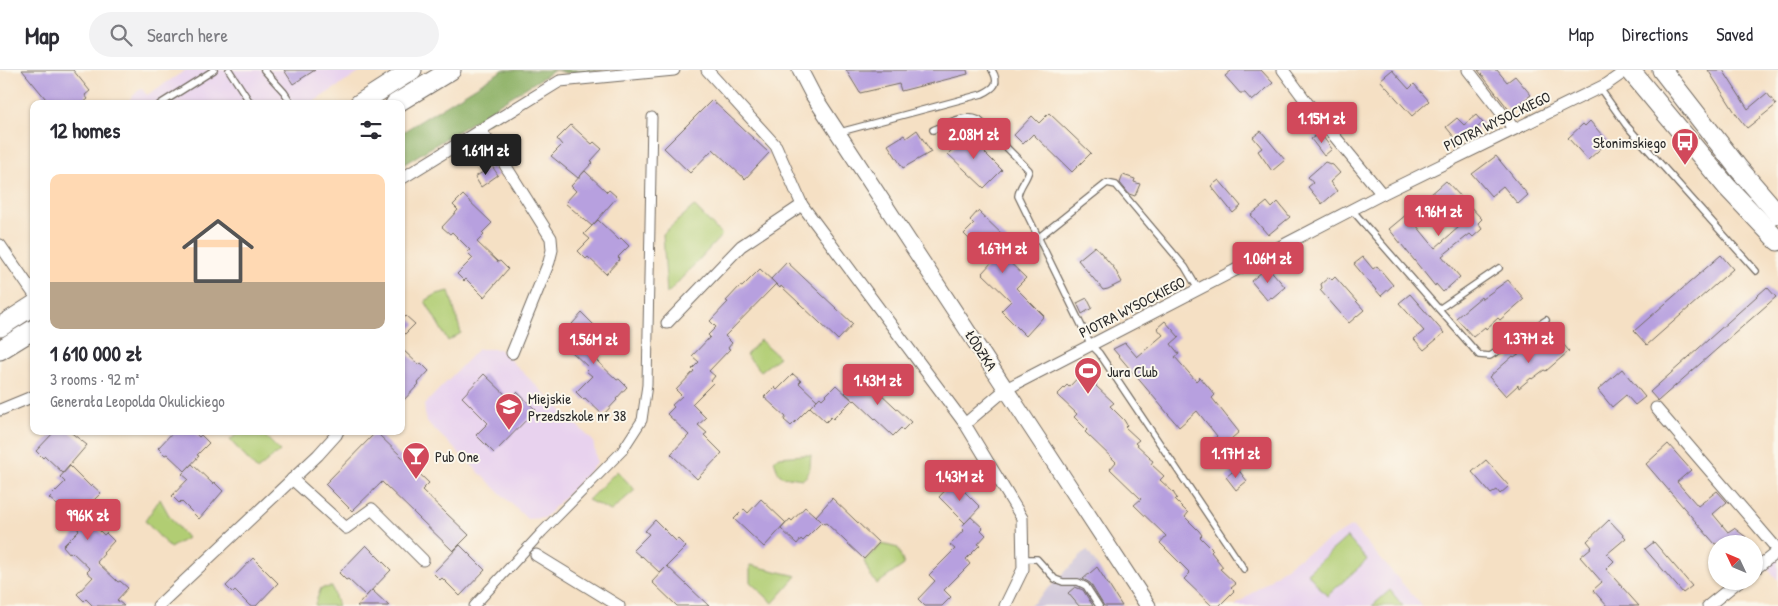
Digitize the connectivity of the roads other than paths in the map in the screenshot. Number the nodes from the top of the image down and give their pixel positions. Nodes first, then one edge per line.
1 (214, 70) edge
2 (229, 70) edge
3 (264, 70) edge
4 (412, 70) edge
5 (451, 70) edge
6 (674, 70) edge
7 (706, 70) edge
8 (792, 70) edge
9 (800, 70) edge
10 (992, 70) edge
11 (1283, 70) edge
12 (1468, 70) edge
13 (1628, 70) edge
14 (1662, 70) edge
15 (641, 71) edge
16 (1599, 87) junction
17 (813, 95) junction
18 (166, 100) edge
19 (248, 100) edge
20 (286, 100) edge
21 (365, 100) edge
22 (402, 100) edge
23 (652, 117) dead end
24 (479, 130) junction
25 (933, 130) dead end
26 (1514, 130) junction
27 (838, 132) junction
28 (405, 176) edge
29 (1382, 194) junction
30 (802, 205) junction
31 (1352, 210) junction
32 (1778, 214) edge
33 (1038, 238) junction
34 (1778, 241) edge
35 (0, 245) edge
36 (1499, 268) dead end
37 (1756, 271) dead end
38 (30, 288) edge
39 (1198, 289) junction
40 (30, 308) edge
41 (1439, 309) junction
42 (1546, 320) dead end
43 (667, 323) dead end
44 (0, 327) edge
45 (30, 331) edge
46 (1091, 345) junction
47 (0, 350) edge
48 (512, 353) dead end
49 (1006, 389) junction
50 (30, 398) edge
51 (1656, 408) dead end
52 (0, 410) edge
53 (965, 424) junction
54 (336, 435) edge
55 (292, 480) junction
56 (1778, 550) edge
57 (536, 555) dead end
58 (1023, 559) junction
59 (423, 560) dead end
60 (1763, 562) edge
61 (1244, 569) dead end
62 (1728, 590) edge
63 (158, 606) edge
64 (474, 606) edge
65 (618, 606) edge
66 (1005, 606) edge
67 (1100, 606) edge
68 (1148, 606) edge
69 (1708, 606) edge

1 - 18 lane
2 - 19 lane
3 - 20 lane
4 - 21 main road
5 - 22 main road
6 - 15 street
7 - 30 street
8 - 17 street, ŁÓDZKA
9 - 17 street, ŁÓDZKA
10 - 27 lane
11 - 29 street
12 - 26 street
13 - 16 street, PIOTRA WYSOCKIEGO
13 - 34 main road
14 - 32 main road
15 - 24 street
16 - 26 street, PIOTRA WYSOCKIEGO
16 - 37 lane
17 - 27 street, ŁÓDZKA
23 - 64 street
24 - 28 street
24 - 48 street
25 - 33 lane
26 - 29 street, PIOTRA WYSOCKIEGO
27 - 49 street, ŁÓDZKA
29 - 31 street, PIOTRA WYSOCKIEGO
30 - 43 street
30 - 53 street
31 - 39 street, PIOTRA WYSOCKIEGO
31 - 41 lane
33 - 39 lane
33 - 46 lane
35 - 38 street
36 - 41 lane
39 - 46 street, PIOTRA WYSOCKIEGO
40 - 44 main road
41 - 42 lane
45 - 47 main road
46 - 49 street, PIOTRA WYSOCKIEGO
46 - 61 lane
49 - 53 street, PIOTRA WYSOCKIEGO
49 - 68 street, ŁÓDZKA
50 - 52 street
51 - 56 street
53 - 58 street
54 - 55 street
55 - 59 street
55 - 63 street
56 - 60 street
57 - 65 street
58 - 66 street
58 - 67 lane
62 - 69 street

